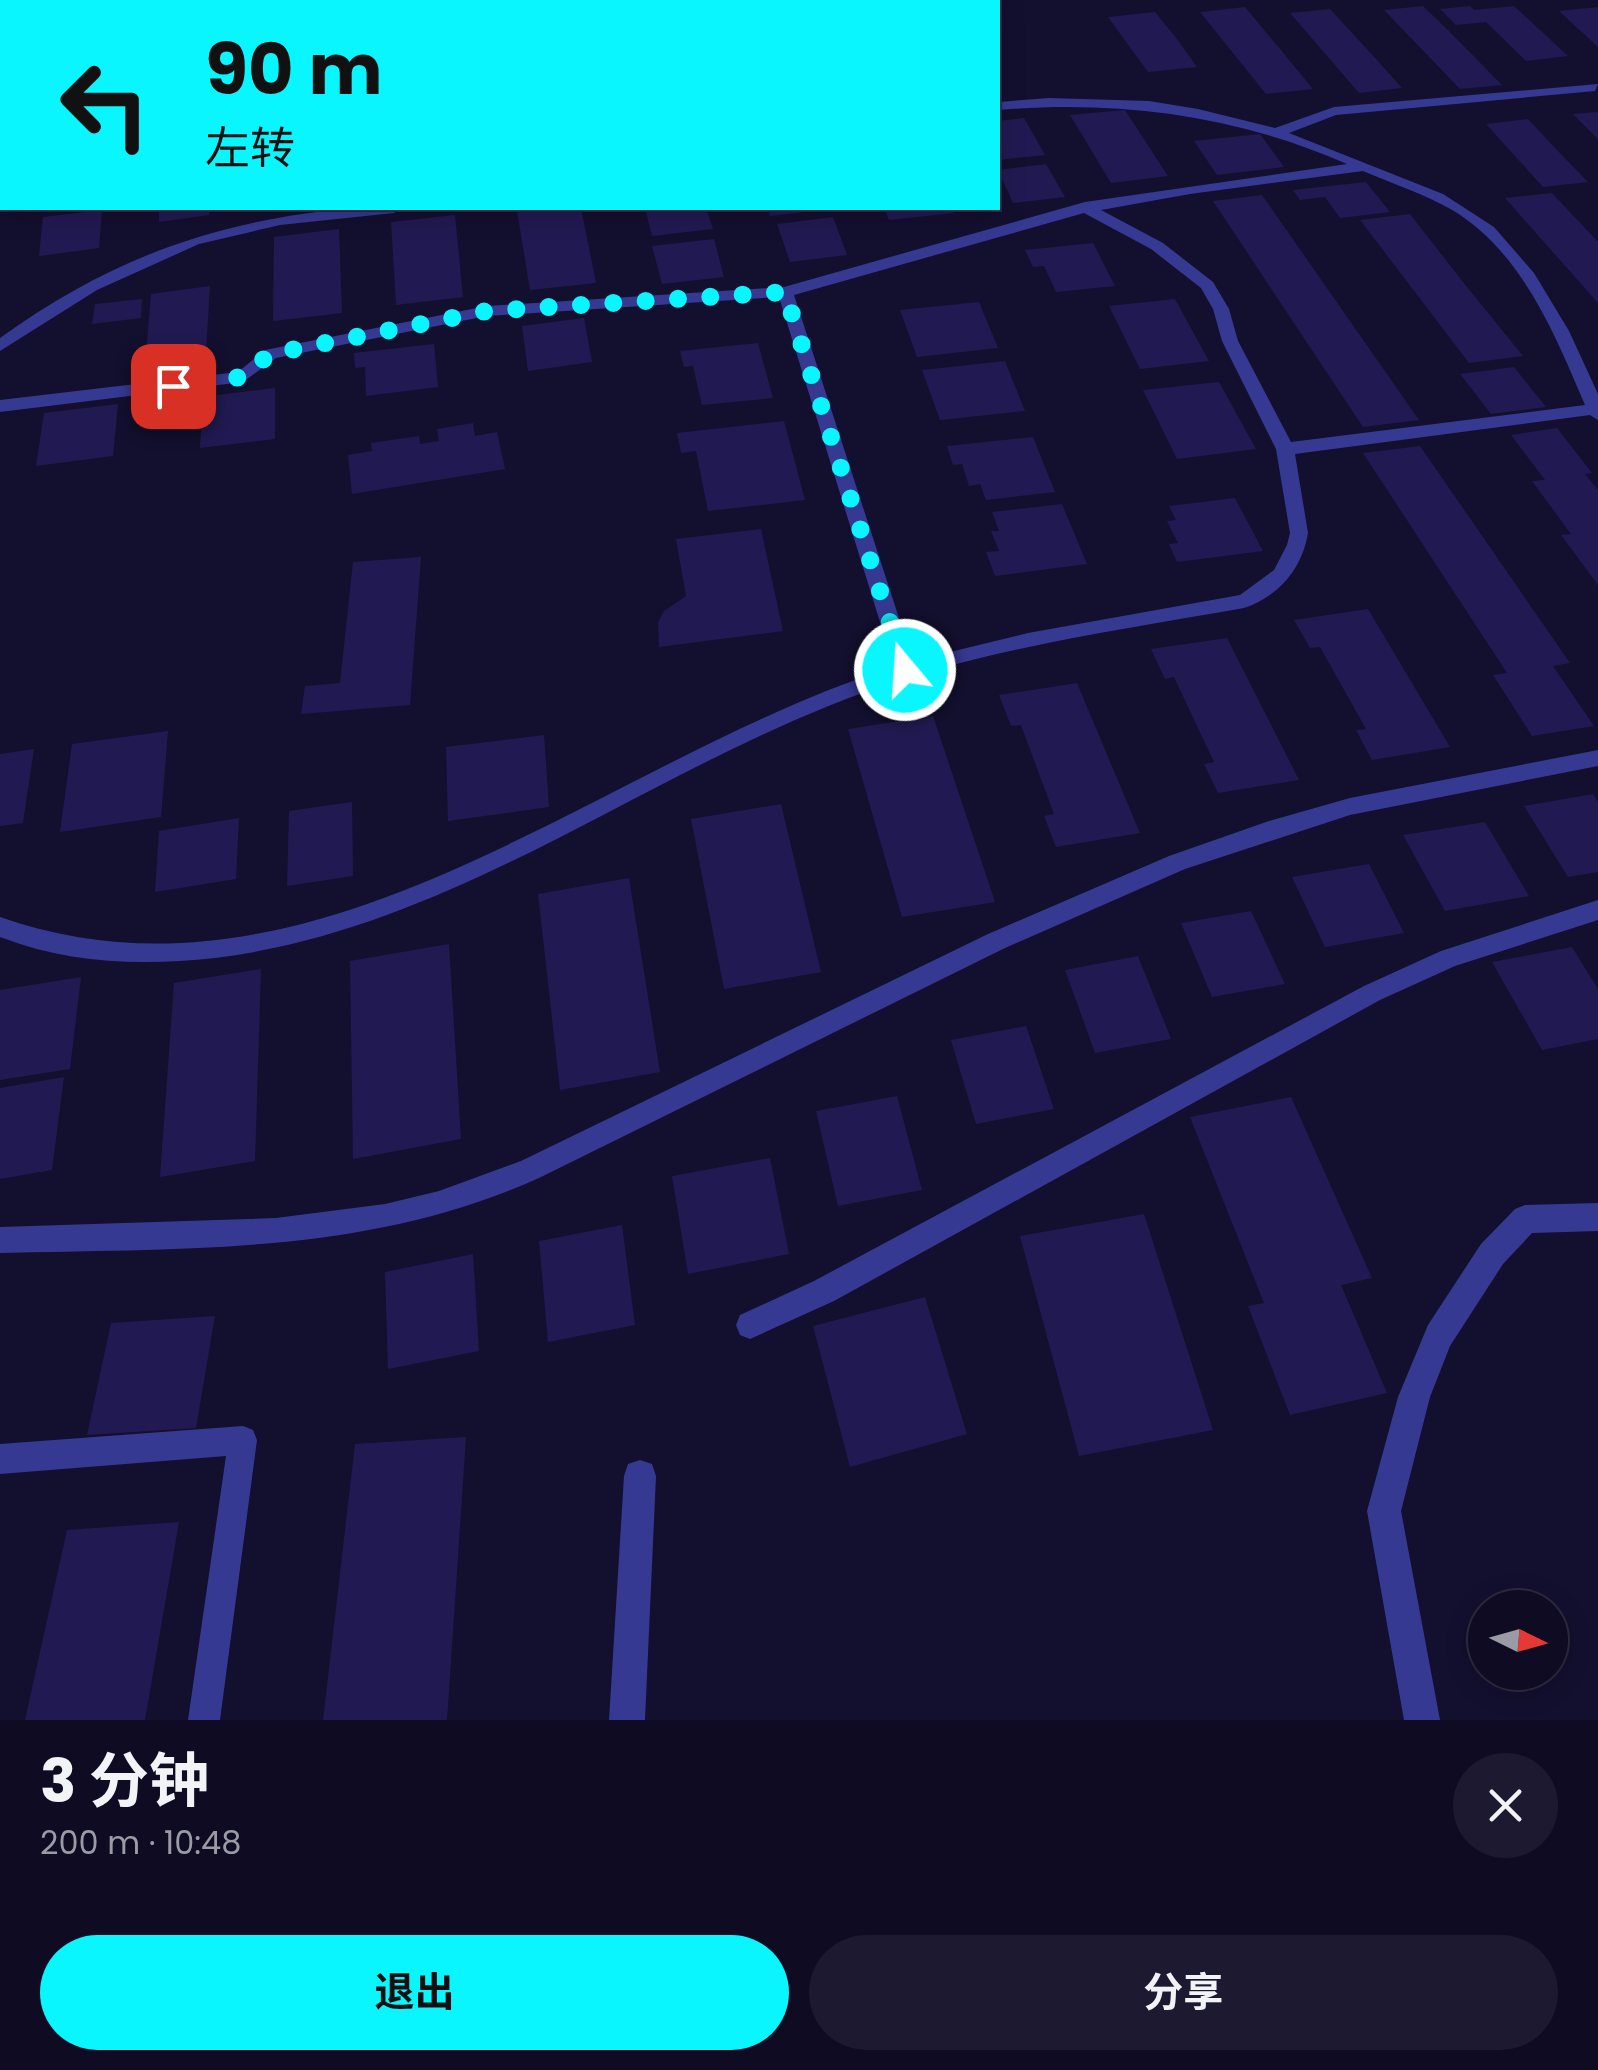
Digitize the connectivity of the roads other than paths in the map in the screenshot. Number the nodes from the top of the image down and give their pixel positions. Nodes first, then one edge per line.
1 (1595, 87) dead end
2 (1000, 106) edge
3 (1280, 131) junction
4 (1366, 166) junction
5 (1085, 208) junction
6 (376, 210) edge
7 (785, 292) junction
8 (0, 346) edge
9 (0, 406) edge
10 (1597, 411) edge
11 (1285, 449) junction
12 (905, 670) junction
13 (1598, 758) edge
14 (1598, 910) edge
15 (0, 927) edge
16 (1598, 1218) edge
17 (0, 1240) edge
18 (750, 1325) dead end
19 (0, 1459) edge
20 (640, 1476) dead end
21 (204, 1720) edge
22 (627, 1720) edge
23 (1422, 1720) edge

1 - 3 lane
2 - 3 lane
3 - 4 lane
4 - 5 lane
4 - 10 lane
5 - 7 lane
5 - 11 lane
6 - 8 lane
7 - 9 lane
7 - 12 lane
10 - 11 lane
11 - 12 lane
12 - 15 lane
13 - 17 lane
14 - 18 lane
16 - 23 street
19 - 21 lane
20 - 22 street

